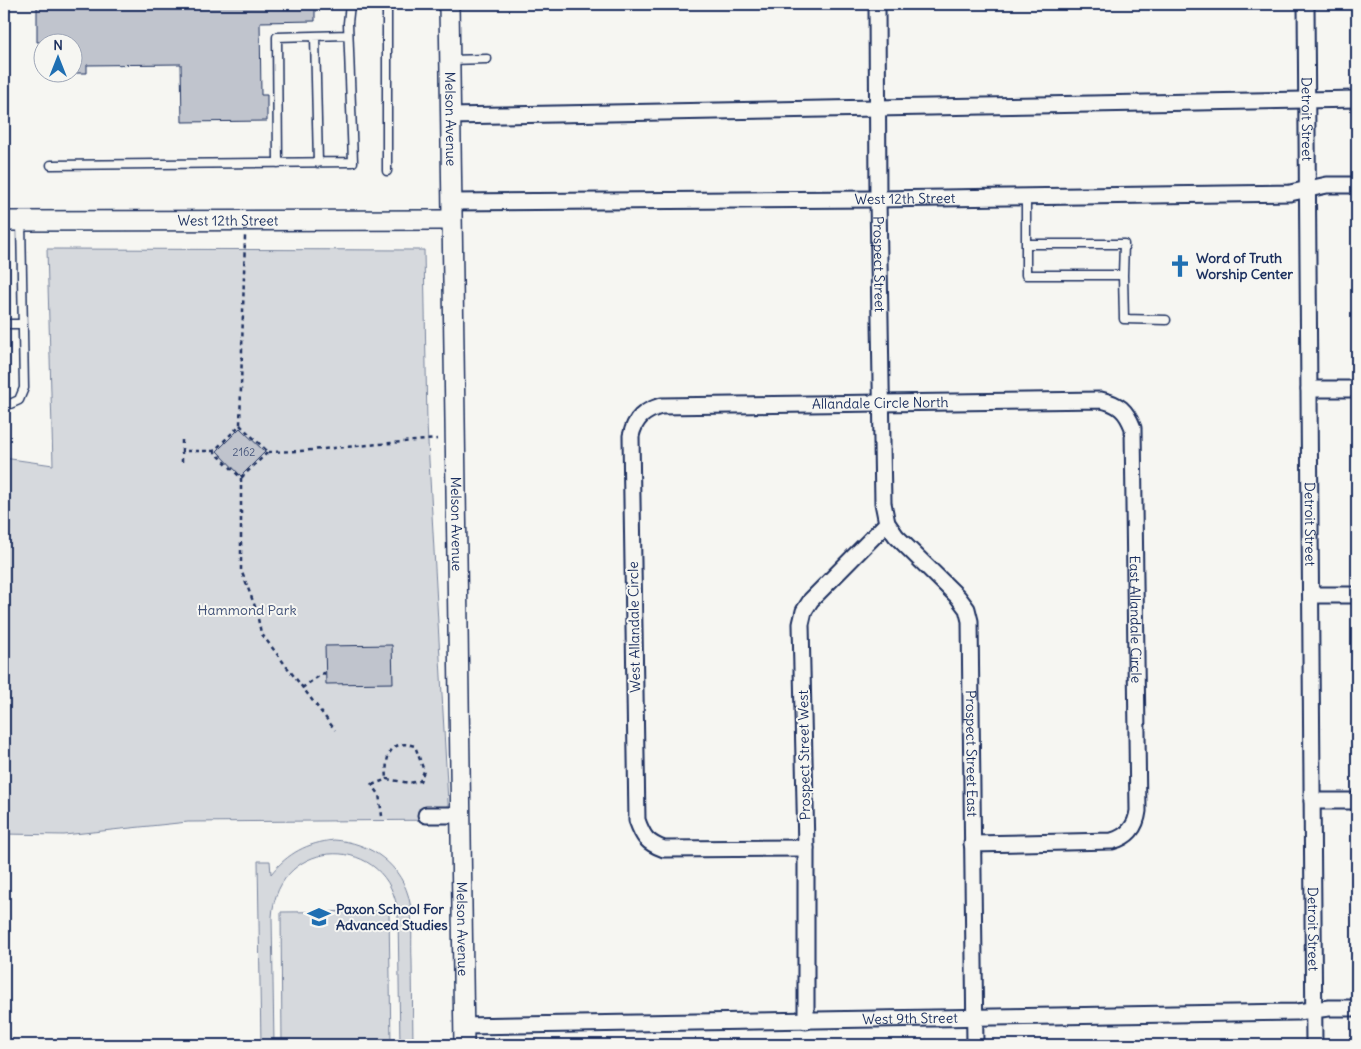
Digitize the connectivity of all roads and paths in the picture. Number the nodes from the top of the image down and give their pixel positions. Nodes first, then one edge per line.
1 (350, 4) edge
2 (386, 4) edge
3 (449, 4) edge
4 (877, 4) edge
5 (1306, 4) edge
6 (348, 35) junction
7 (315, 36) junction
8 (487, 59) dead end
9 (450, 60) junction
10 (1357, 99) edge
11 (1307, 100) junction
12 (878, 109) junction
13 (450, 116) junction
14 (278, 163) junction
15 (318, 163) junction
16 (51, 165) dead end
17 (387, 171) dead end
18 (1357, 185) edge
19 (1307, 190) junction
20 (1026, 197) junction
21 (878, 199) junction
22 (451, 211) junction
23 (12, 221) edge
24 (245, 236) dead end
25 (1027, 244) junction
26 (1123, 275) junction
27 (1166, 320) dead end
28 (4, 324) edge
29 (22, 324) junction
30 (1309, 389) junction
31 (1357, 389) edge
32 (882, 403) junction
33 (4, 404) edge
34 (1121, 408) joint
35 (640, 416) joint
36 (240, 425) junction
37 (438, 439) dead end
38 (182, 440) dead end
39 (182, 451) junction
40 (214, 451) junction
41 (268, 452) junction
42 (182, 462) dead end
43 (241, 478) junction
44 (887, 523) junction
45 (1310, 595) junction
46 (1357, 595) edge
47 (326, 674) dead end
48 (302, 688) junction
49 (335, 730) dead end
50 (388, 779) junction
51 (1312, 801) junction
52 (1357, 801) edge
53 (426, 815) dead end
54 (460, 815) junction
55 (382, 816) dead end
56 (972, 844) junction
57 (806, 848) junction
58 (1357, 1008) edge
59 (1314, 1010) junction
60 (975, 1018) junction
61 (806, 1021) junction
62 (464, 1026) junction
63 (464, 1045) edge
64 (975, 1045) edge
65 (1314, 1045) edge

1 - 6 lane
2 - 17 lane
3 - 9 street, Melson Avenue
4 - 12 street, Prospect Street
5 - 11 street, Detroit Street
6 - 7 lane
6 - 15 lane
7 - 14 lane
7 - 15 lane
8 - 9 lane
9 - 13 street, Melson Avenue
10 - 11 street
11 - 12 street
11 - 19 street, Detroit Street
12 - 13 street
12 - 21 street, Prospect Street
13 - 22 street, Melson Avenue
14 - 15 lane
14 - 16 lane
18 - 19 street, West 12th Street
19 - 20 street, West 12th Street
19 - 30 street, Detroit Street
20 - 21 street, West 12th Street
20 - 25 lane
21 - 22 street, West 12th Street
21 - 32 street, Prospect Street
22 - 23 street, West 12th Street
22 - 54 street, Melson Avenue
23 - 29 lane
24 - 36 path
25 - 26 lane
25 - 26 lane
26 - 27 lane
28 - 29 lane
29 - 33 lane
30 - 31 street
30 - 45 street, Detroit Street
32 - 34 street, Allandale Circle North
32 - 35 street, Allandale Circle North
32 - 44 street, Prospect Street
34 - 56 street, East Allandale Circle
35 - 57 street, West Allandale Circle
36 - 40 path
36 - 41 path
37 - 41 path
38 - 39 path
39 - 40 path
39 - 42 path
40 - 43 path
41 - 43 path
43 - 48 path
44 - 56 street, Prospect Street East
44 - 57 street, Prospect Street West
45 - 46 street
45 - 51 street, Detroit Street
47 - 48 path
48 - 49 path
50 - 50 path
50 - 55 path
51 - 52 street
51 - 59 street, Detroit Street
53 - 54 street
54 - 62 street, Melson Avenue
56 - 60 street, Prospect Street East
57 - 61 street, Prospect Street West
58 - 59 street, West 9th Street
59 - 60 street, West 9th Street
59 - 65 street, Detroit Street
60 - 61 street, West 9th Street
60 - 64 street
61 - 62 street, West 9th Street
62 - 63 street, Melson Avenue

